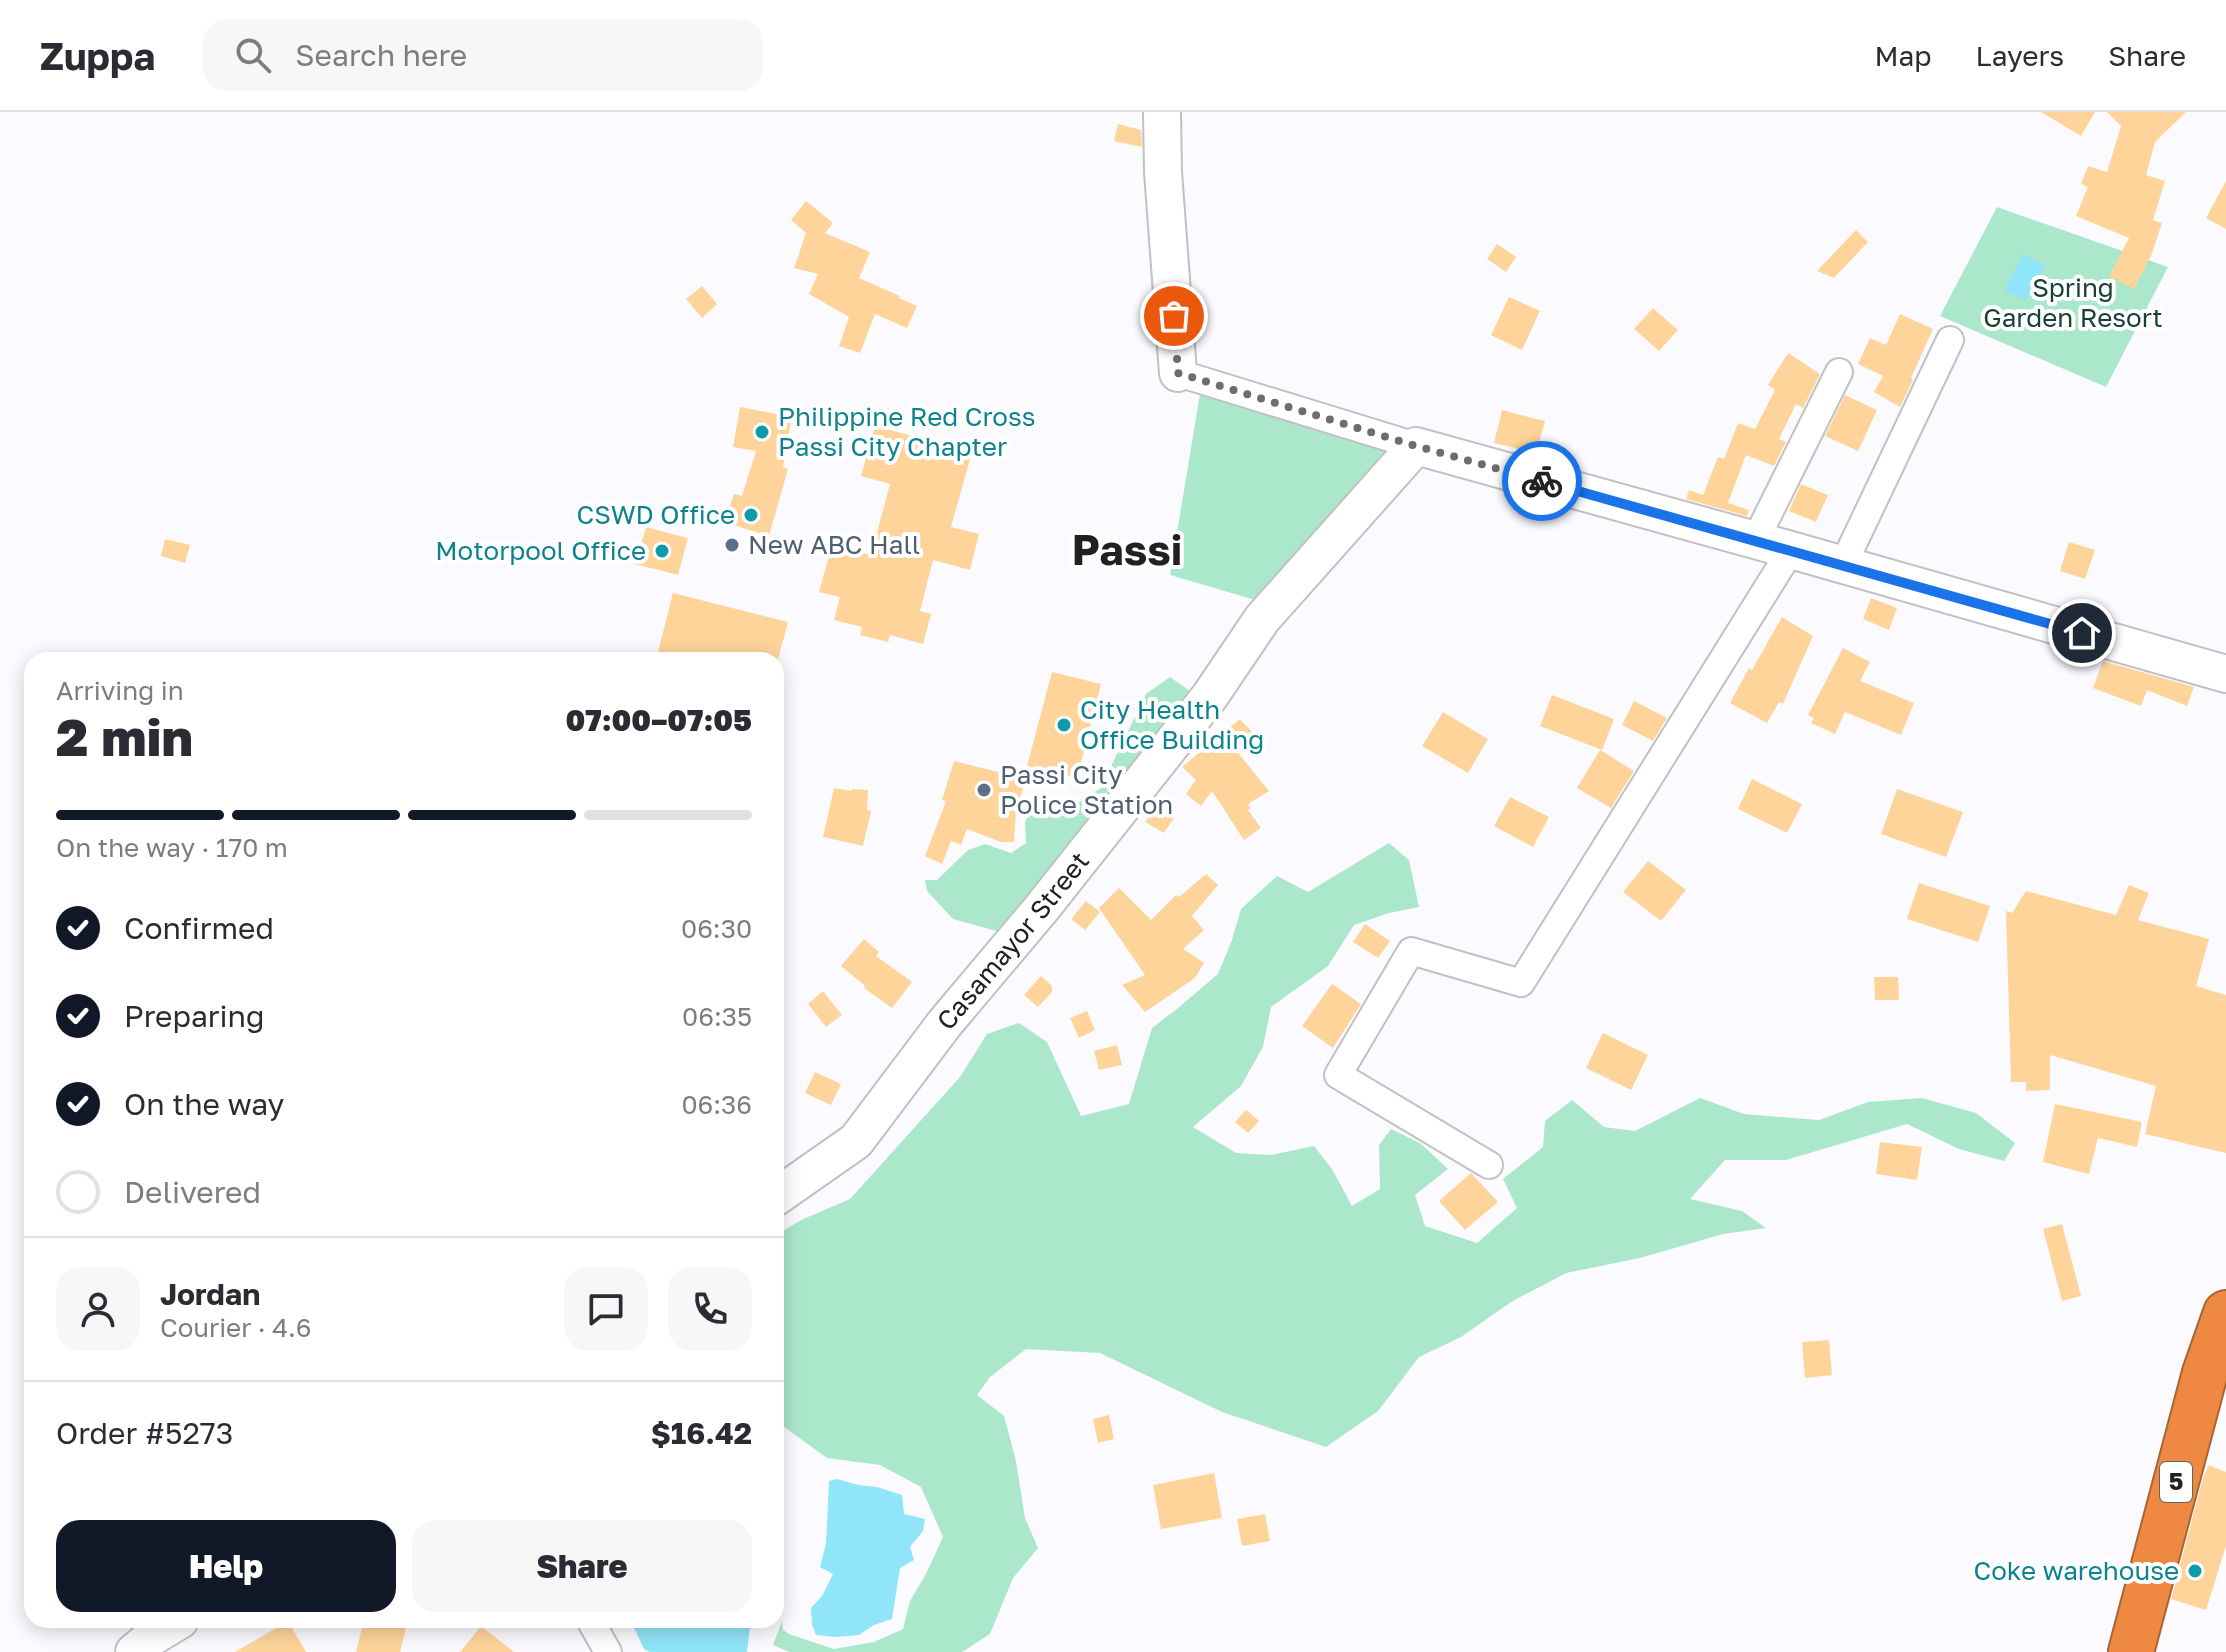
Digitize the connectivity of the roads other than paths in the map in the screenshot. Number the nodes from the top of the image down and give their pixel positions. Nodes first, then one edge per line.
1 (1162, 112) edge
2 (1950, 340) dead end
3 (1839, 372) dead end
4 (1178, 373) joint
5 (1416, 446) junction
6 (1755, 541) junction
7 (1791, 550) junction
8 (1843, 565) junction
9 (2226, 674) edge
10 (1489, 1165) dead end
11 (784, 1191) edge
12 (2226, 1313) edge
13 (167, 1628) edge
14 (594, 1628) edge
15 (134, 1652) edge
16 (608, 1652) edge
17 (2131, 1652) edge

1 - 4 street
2 - 8 street
3 - 6 street
4 - 5 street
5 - 6 street
5 - 11 street, Casamayor Street
6 - 7 street
7 - 8 street
7 - 10 street
8 - 9 street
12 - 17 highway, 5
13 - 15 street
14 - 16 street

